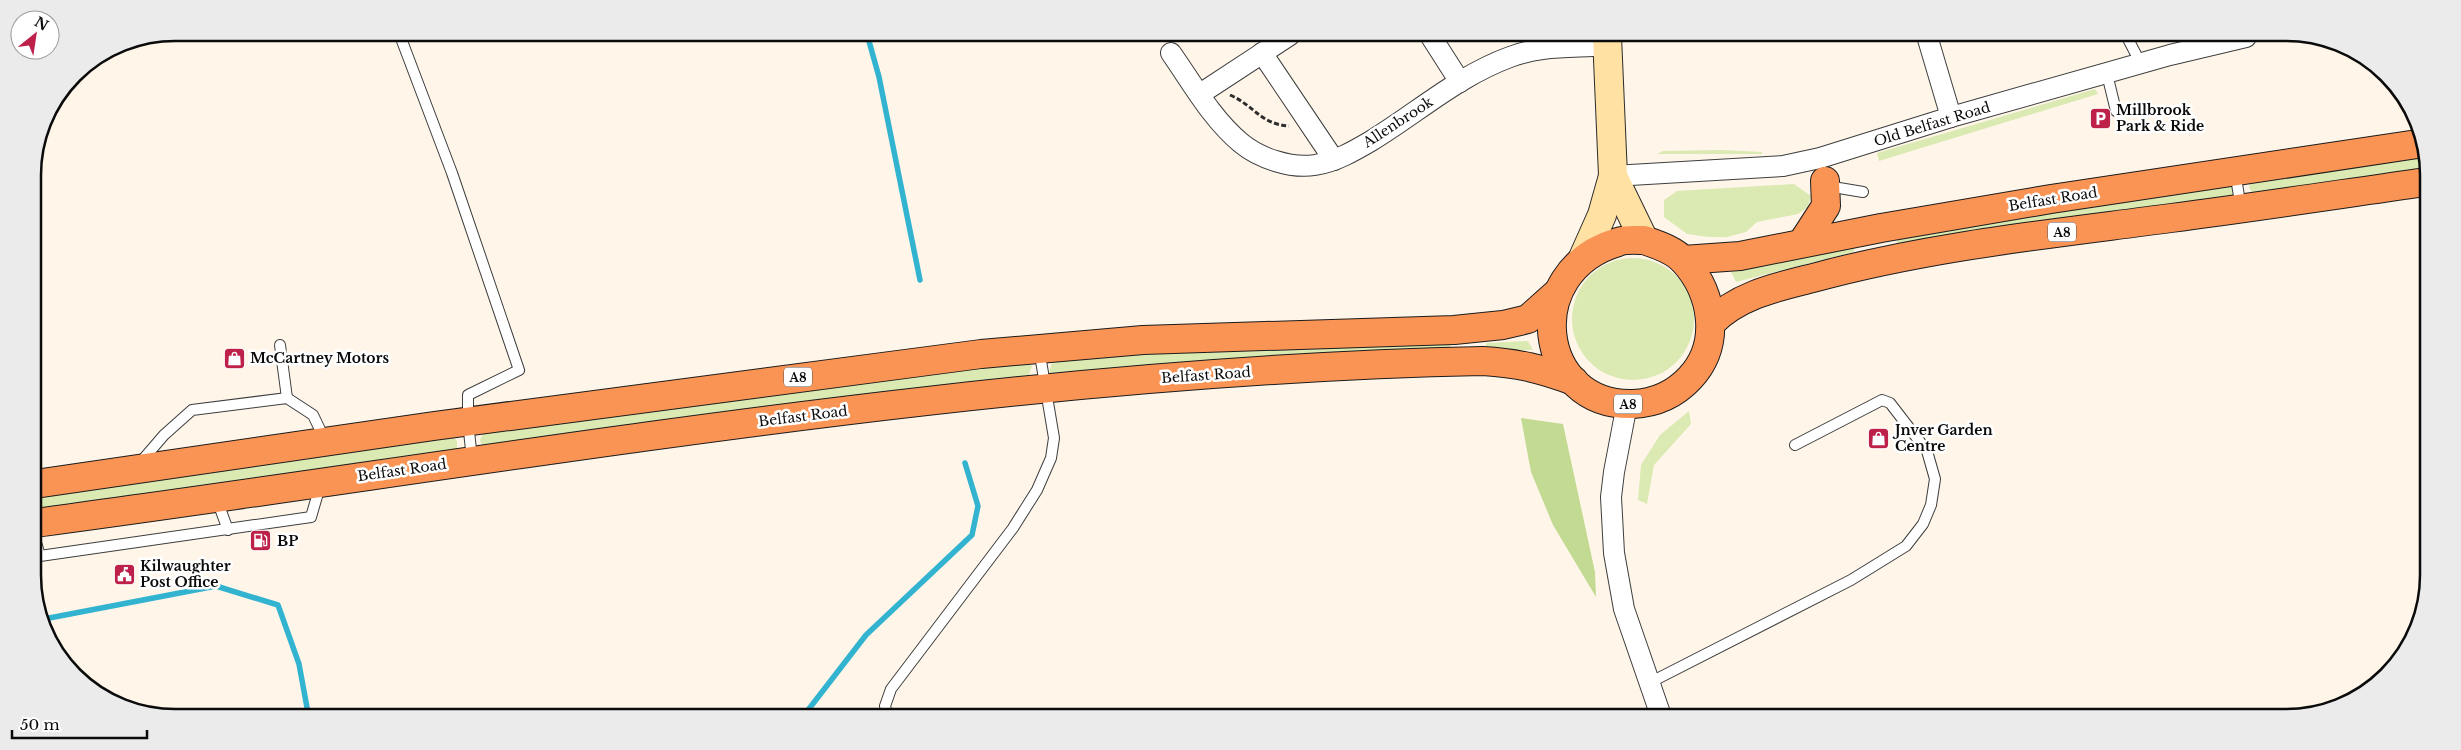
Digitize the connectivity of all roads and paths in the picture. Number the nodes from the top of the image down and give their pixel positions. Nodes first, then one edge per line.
1 (402, 41) edge
2 (1281, 41) edge
3 (1434, 41) edge
4 (1600, 41) edge
5 (1607, 41) edge
6 (1928, 41) edge
7 (2129, 41) edge
8 (2227, 41) edge
9 (1526, 44) edge
10 (1171, 53) dead end
11 (1262, 53) junction
12 (2141, 64) junction
13 (2107, 74) junction
14 (1460, 82) junction
15 (1200, 94) junction
16 (2116, 111) dead end
17 (1951, 117) junction
18 (1308, 121) junction
19 (2416, 144) edge
20 (1334, 160) junction
21 (1822, 170) junction
22 (2235, 170) junction
23 (1613, 176) junction
24 (2420, 183) edge
25 (1863, 192) dead end
26 (2242, 209) junction
27 (1644, 240) junction
28 (1802, 243) junction
29 (1582, 260) junction
30 (1683, 260) junction
31 (1556, 294) junction
32 (1711, 322) junction
33 (280, 345) dead end
34 (1039, 349) junction
35 (1574, 381) junction
36 (1044, 388) junction
37 (287, 398) junction
38 (1627, 404) junction
39 (468, 422) junction
40 (326, 442) junction
41 (1795, 445) dead end
42 (472, 460) junction
43 (133, 470) junction
44 (321, 482) junction
45 (41, 483) edge
46 (216, 498) junction
47 (41, 522) edge
48 (228, 530) junction
49 (41, 556) edge
50 (1649, 683) junction
51 (1656, 708) edge
52 (886, 709) edge

1 - 39 lane
2 - 11 street
3 - 14 street
4 - 9 street, Allenbrook
5 - 23 main road
6 - 17 street
7 - 12 lane
8 - 12 street, Old Belfast Road
9 - 14 street, Allenbrook
10 - 15 street, Allenbrook
11 - 15 street
11 - 18 street
12 - 13 street, Old Belfast Road
13 - 16 lane
13 - 17 street, Old Belfast Road
14 - 20 street, Allenbrook
15 - 18 path
15 - 20 street, Allenbrook
17 - 21 street, Old Belfast Road
18 - 20 street
19 - 22 highway, Belfast Road
21 - 23 street, Old Belfast Road
21 - 25 lane
21 - 28 highway
22 - 26 lane
22 - 28 highway, Belfast Road
23 - 27 main road
23 - 29 main road
24 - 26 highway, A8
26 - 32 highway, A8
27 - 29 highway, A8
27 - 30 highway, A8
28 - 30 highway, Belfast Road
29 - 31 highway, A8
30 - 32 highway, A8
31 - 34 highway, A8
31 - 35 highway, A8
32 - 38 highway, A8
33 - 37 lane
34 - 36 lane
34 - 39 highway, A8
35 - 36 highway, Belfast Road / A8
35 - 38 highway, A8
36 - 42 highway, Belfast Road / A8
36 - 52 lane
37 - 40 lane
37 - 43 lane
38 - 50 street
39 - 40 highway, A8
39 - 42 lane
40 - 43 highway, A8
41 - 50 lane
42 - 44 highway, Belfast Road / A8
43 - 45 highway, A8
44 - 46 highway, Belfast Road / A8
44 - 48 lane
46 - 47 highway, Belfast Road / A8
46 - 48 lane
48 - 49 lane
50 - 51 street

